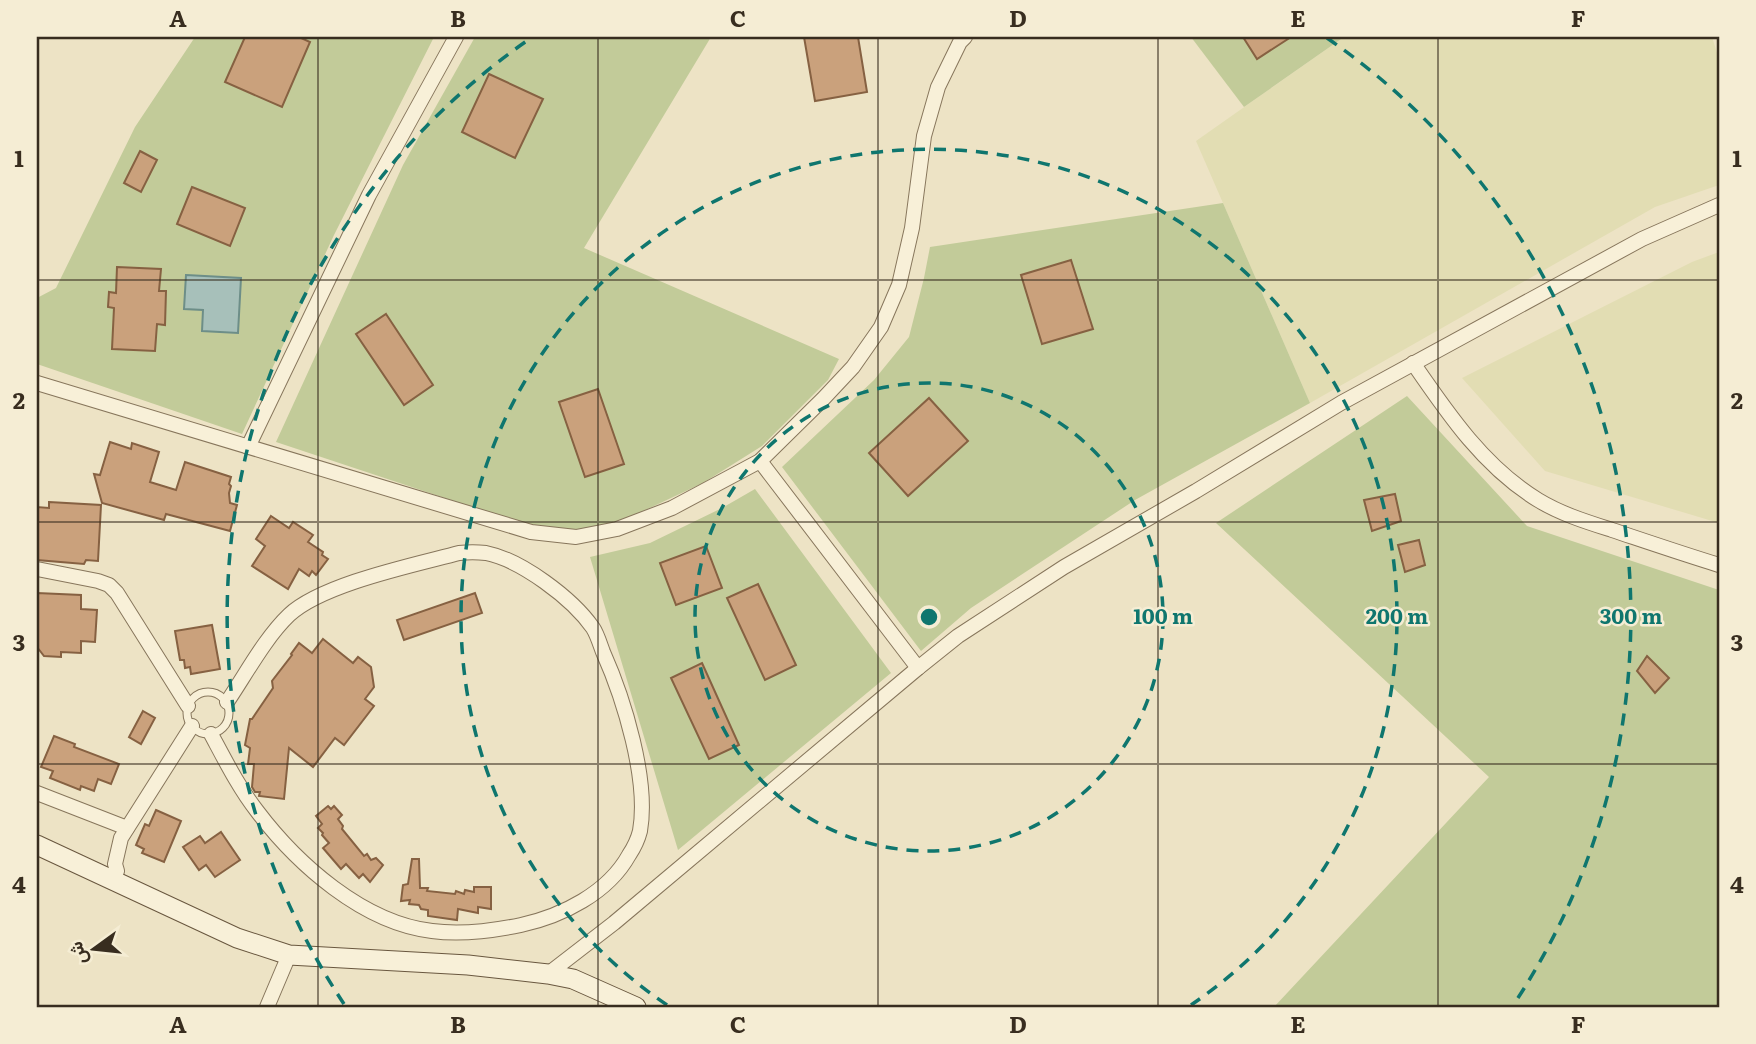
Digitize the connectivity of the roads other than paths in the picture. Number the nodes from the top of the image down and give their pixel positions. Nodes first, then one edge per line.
1 (456, 37) edge
2 (965, 37) edge
3 (1719, 205) edge
4 (1413, 363) junction
5 (37, 383) edge
6 (248, 447) junction
7 (760, 461) junction
8 (1719, 565) edge
9 (37, 569) edge
10 (918, 668) junction
11 (227, 702) junction
12 (188, 706) junction
13 (192, 726) junction
14 (211, 734) junction
15 (37, 793) edge
16 (127, 828) junction
17 (37, 845) edge
18 (114, 880) junction
19 (289, 955) junction
20 (548, 974) junction
21 (267, 1007) edge
22 (636, 1007) edge

1 - 6 street
2 - 7 street
3 - 4 street
4 - 8 street
4 - 10 street
5 - 6 street
6 - 7 street
7 - 10 street
9 - 12 street
10 - 20 street
11 - 12 lane
11 - 14 lane
11 - 14 street
12 - 13 lane
13 - 14 lane
13 - 16 street
15 - 16 street
16 - 18 street
17 - 18 street
18 - 19 street
19 - 20 street
19 - 21 street
20 - 22 street

